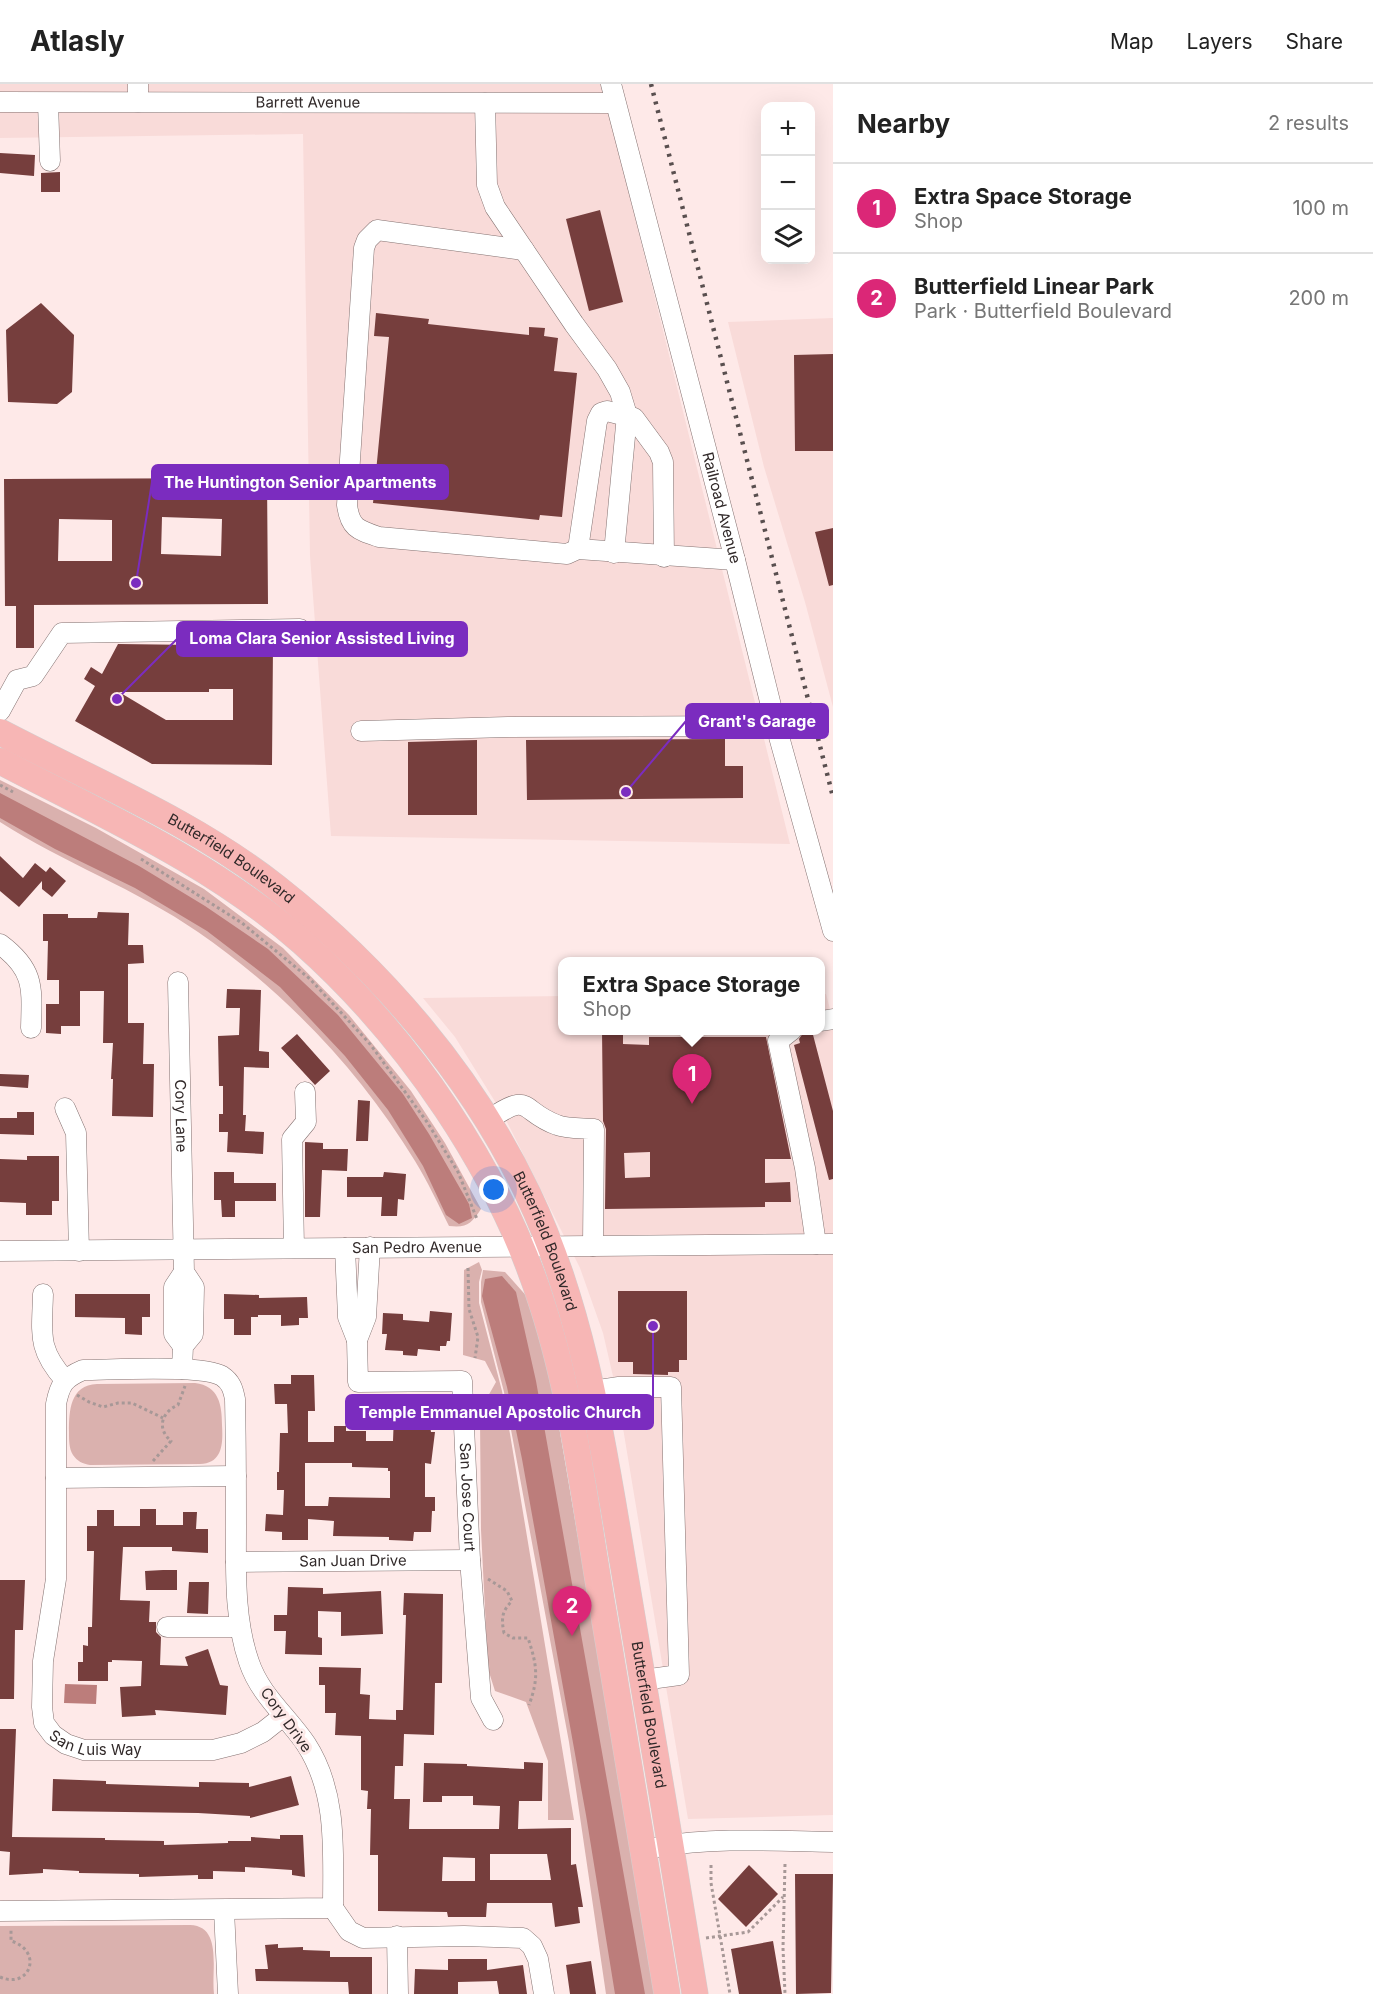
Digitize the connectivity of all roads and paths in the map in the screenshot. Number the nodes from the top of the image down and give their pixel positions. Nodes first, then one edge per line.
1 (138, 93) edge
2 (613, 93) edge
3 (0, 102) edge
4 (48, 103) junction
5 (485, 103) junction
6 (50, 161) dead end
7 (524, 250) junction
8 (627, 415) junction
9 (578, 549) junction
10 (614, 553) junction
11 (664, 556) junction
12 (735, 560) junction
13 (300, 629) dead end
14 (0, 711) edge
15 (776, 726) junction
16 (361, 731) dead end
17 (0, 732) edge
18 (0, 761) edge
19 (0, 785) edge
20 (15, 794) dead end
21 (138, 857) dead end
22 (833, 932) edge
23 (0, 944) edge
24 (178, 982) dead end
25 (31, 1028) dead end
26 (786, 1035) edge
27 (304, 1092) dead end
28 (65, 1108) dead end
29 (488, 1120) junction
30 (477, 1219) dead end
31 (825, 1244) edge
32 (550, 1246) junction
33 (593, 1246) junction
34 (521, 1247) junction
35 (294, 1248) junction
36 (345, 1248) junction
37 (370, 1248) junction
38 (183, 1250) junction
39 (0, 1251) edge
40 (79, 1251) junction
41 (468, 1268) dead end
42 (44, 1294) dead end
43 (357, 1340) junction
44 (475, 1359) dead end
45 (184, 1377) junction
46 (71, 1388) junction
47 (592, 1391) junction
48 (163, 1418) junction
49 (152, 1462) dead end
50 (236, 1476) junction
51 (56, 1478) junction
52 (470, 1560) junction
53 (236, 1563) junction
54 (488, 1579) dead end
55 (240, 1627) junction
56 (167, 1628) dead end
57 (643, 1680) junction
58 (529, 1705) dead end
59 (282, 1717) junction
60 (493, 1720) dead end
61 (833, 1842) edge
62 (670, 1845) junction
63 (643, 1850) junction
64 (784, 1864) dead end
65 (711, 1865) dead end
66 (784, 1896) junction
67 (333, 1908) junction
68 (224, 1910) junction
69 (0, 1911) edge
70 (10, 1928) dead end
71 (397, 1936) junction
72 (721, 1936) junction
73 (704, 1939) dead end
74 (0, 1977) edge
75 (228, 1994) edge
76 (398, 1994) edge
77 (544, 1994) edge
78 (667, 1994) edge
79 (695, 1994) edge
80 (730, 1994) edge
81 (785, 1994) edge

1 - 4 street, Barrett Avenue
1 - 5 street, Barrett Avenue
2 - 5 street, Barrett Avenue
2 - 12 street, Railroad Avenue
3 - 4 street, Barrett Avenue
4 - 6 street
5 - 7 street
7 - 8 street
7 - 9 street
8 - 9 street
8 - 10 street
8 - 11 street
9 - 10 street
10 - 11 street
11 - 12 street
12 - 15 street, Railroad Avenue
13 - 14 street
15 - 16 street
15 - 22 street, Railroad Avenue
17 - 29 main road, Butterfield Boulevard
18 - 34 main road, Butterfield Boulevard
19 - 20 path
21 - 30 path
23 - 25 street
24 - 38 street, Cory Lane
26 - 31 street
27 - 35 street
28 - 40 street
29 - 32 main road, Butterfield Boulevard
29 - 33 street
31 - 33 street, San Pedro Avenue
32 - 33 street, San Pedro Avenue
32 - 34 street, San Pedro Avenue
32 - 47 main road, Butterfield Boulevard
34 - 37 street, San Pedro Avenue
34 - 63 main road, Butterfield Boulevard
35 - 36 street, San Pedro Avenue
35 - 38 street, San Pedro Avenue
36 - 37 street, San Pedro Avenue
36 - 43 street, San Jose Court
37 - 43 street, San Jose Court
38 - 40 street, San Pedro Avenue
38 - 45 street
39 - 40 street, San Pedro Avenue
41 - 44 path
42 - 46 street
43 - 52 street, San Jose Court
45 - 46 street
45 - 48 path
45 - 50 street, Cory Drive
46 - 48 path
46 - 51 street, San Luis Way
47 - 57 main road, Butterfield Boulevard
47 - 57 street
48 - 49 path
50 - 51 street
50 - 53 street, Cory Drive
51 - 59 street, San Luis Way
52 - 53 street, San Juan Drive
52 - 60 street, San Jose Court
53 - 55 street, Cory Drive
54 - 58 path
55 - 56 street
55 - 59 street, Cory Drive
57 - 62 main road, Butterfield Boulevard
59 - 67 street, Cory Drive
61 - 62 street
62 - 63 street
62 - 79 main road, Butterfield Boulevard
63 - 78 main road, Butterfield Boulevard
64 - 66 path
65 - 72 path
66 - 72 path
66 - 81 path
67 - 68 street
67 - 71 street
68 - 69 street
68 - 75 street
70 - 74 path
71 - 76 street
71 - 77 street
72 - 73 path
72 - 80 path

